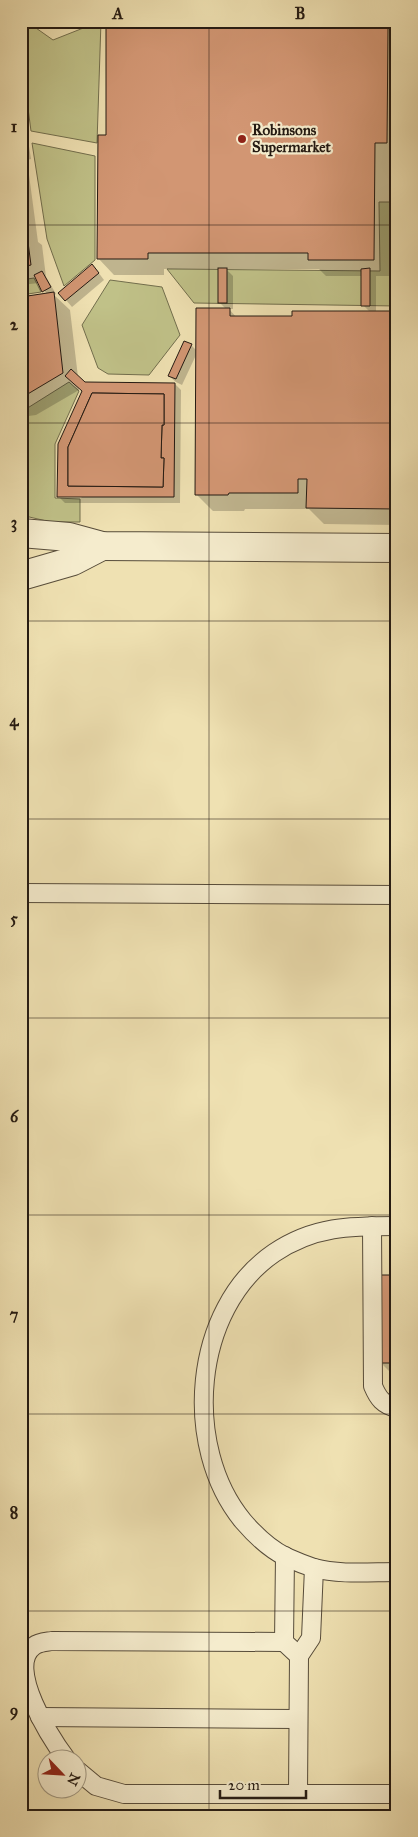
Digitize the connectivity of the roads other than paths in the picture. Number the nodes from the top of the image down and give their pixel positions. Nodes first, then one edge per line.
1 (21, 533) edge
2 (102, 546) junction
3 (397, 548) edge
4 (21, 576) edge
5 (21, 893) edge
6 (397, 896) edge
7 (372, 1226) junction
8 (397, 1226) edge
9 (397, 1408) edge
10 (285, 1556) junction
11 (314, 1568) junction
12 (397, 1572) edge
13 (284, 1642) junction
14 (299, 1656) junction
15 (40, 1717) junction
16 (298, 1719) junction
17 (61, 1750) edge
18 (88, 1780) edge
19 (298, 1793) junction
20 (397, 1794) edge

1 - 2 street
2 - 3 street
2 - 4 street
5 - 6 lane
7 - 8 lane
7 - 9 lane
7 - 10 lane
10 - 11 lane
10 - 13 lane
11 - 12 lane
11 - 14 lane
13 - 14 lane
13 - 15 lane
14 - 16 lane
15 - 16 lane
15 - 17 lane
16 - 19 lane
18 - 19 lane
19 - 20 lane

